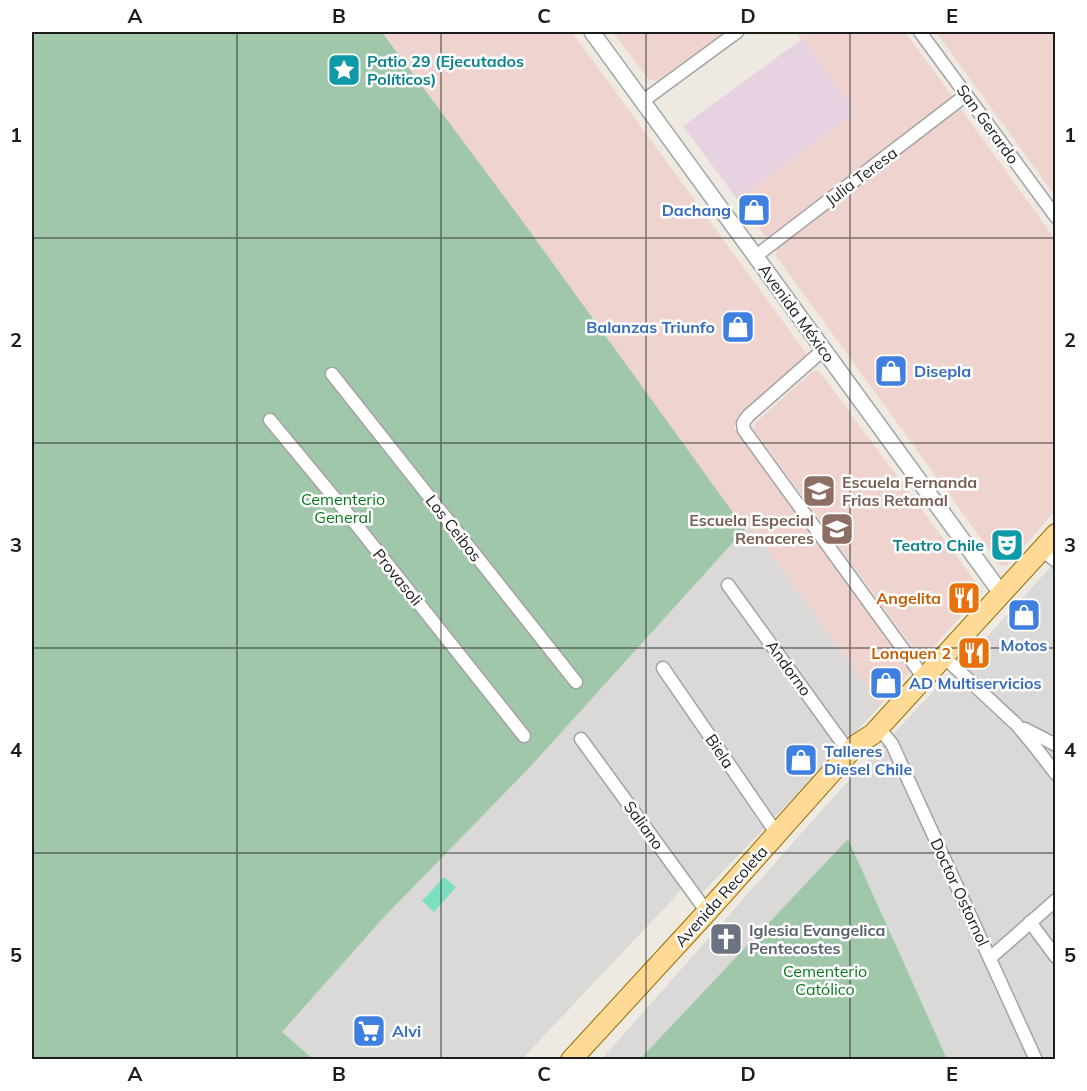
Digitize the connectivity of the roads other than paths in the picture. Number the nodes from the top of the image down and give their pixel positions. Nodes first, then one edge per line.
1 (592, 32) edge
2 (737, 32) edge
3 (920, 32) edge
4 (966, 95) junction
5 (643, 101) junction
6 (1056, 217) edge
7 (756, 256) junction
8 (824, 350) junction
9 (332, 374) dead end
10 (270, 420) dead end
11 (1051, 547) edge
12 (728, 585) dead end
13 (1001, 593) junction
14 (944, 657) junction
15 (663, 668) dead end
16 (924, 678) junction
17 (576, 682) dead end
18 (1016, 724) junction
19 (876, 731) junction
20 (524, 736) dead end
21 (581, 739) dead end
22 (1056, 745) edge
23 (849, 752) junction
24 (1054, 768) edge
25 (777, 834) junction
26 (1056, 900) edge
27 (706, 912) junction
28 (1030, 922) junction
29 (1056, 957) edge
30 (990, 958) junction
31 (571, 1059) edge
32 (590, 1059) edge
33 (1036, 1059) edge

1 - 5 street, Avenida México
2 - 5 street
3 - 4 street, San Gerardo
4 - 6 street, San Gerardo
4 - 7 street, Julia Teresa
5 - 7 street, Avenida México
7 - 8 street, Avenida México
8 - 13 street, Avenida México
8 - 16 street
9 - 17 street, Los Ceibos
10 - 20 street, Provasoli
11 - 13 main road, Avenida Recoleta
12 - 23 street, Andorno
13 - 14 main road, Avenida Recoleta
14 - 16 main road, Avenida Recoleta
14 - 18 street
15 - 25 street, Biela
16 - 19 main road, Avenida Recoleta
18 - 22 street
18 - 24 street
19 - 23 main road, Avenida Recoleta
19 - 30 street, Doctor Ostornol
19 - 32 main road, Avenida Recoleta
21 - 27 street, Saliano
23 - 25 main road, Avenida Recoleta
25 - 27 main road, Avenida Recoleta
26 - 28 street
27 - 31 main road, Avenida Recoleta
28 - 29 street
28 - 30 street
30 - 33 street, Doctor Ostornol

